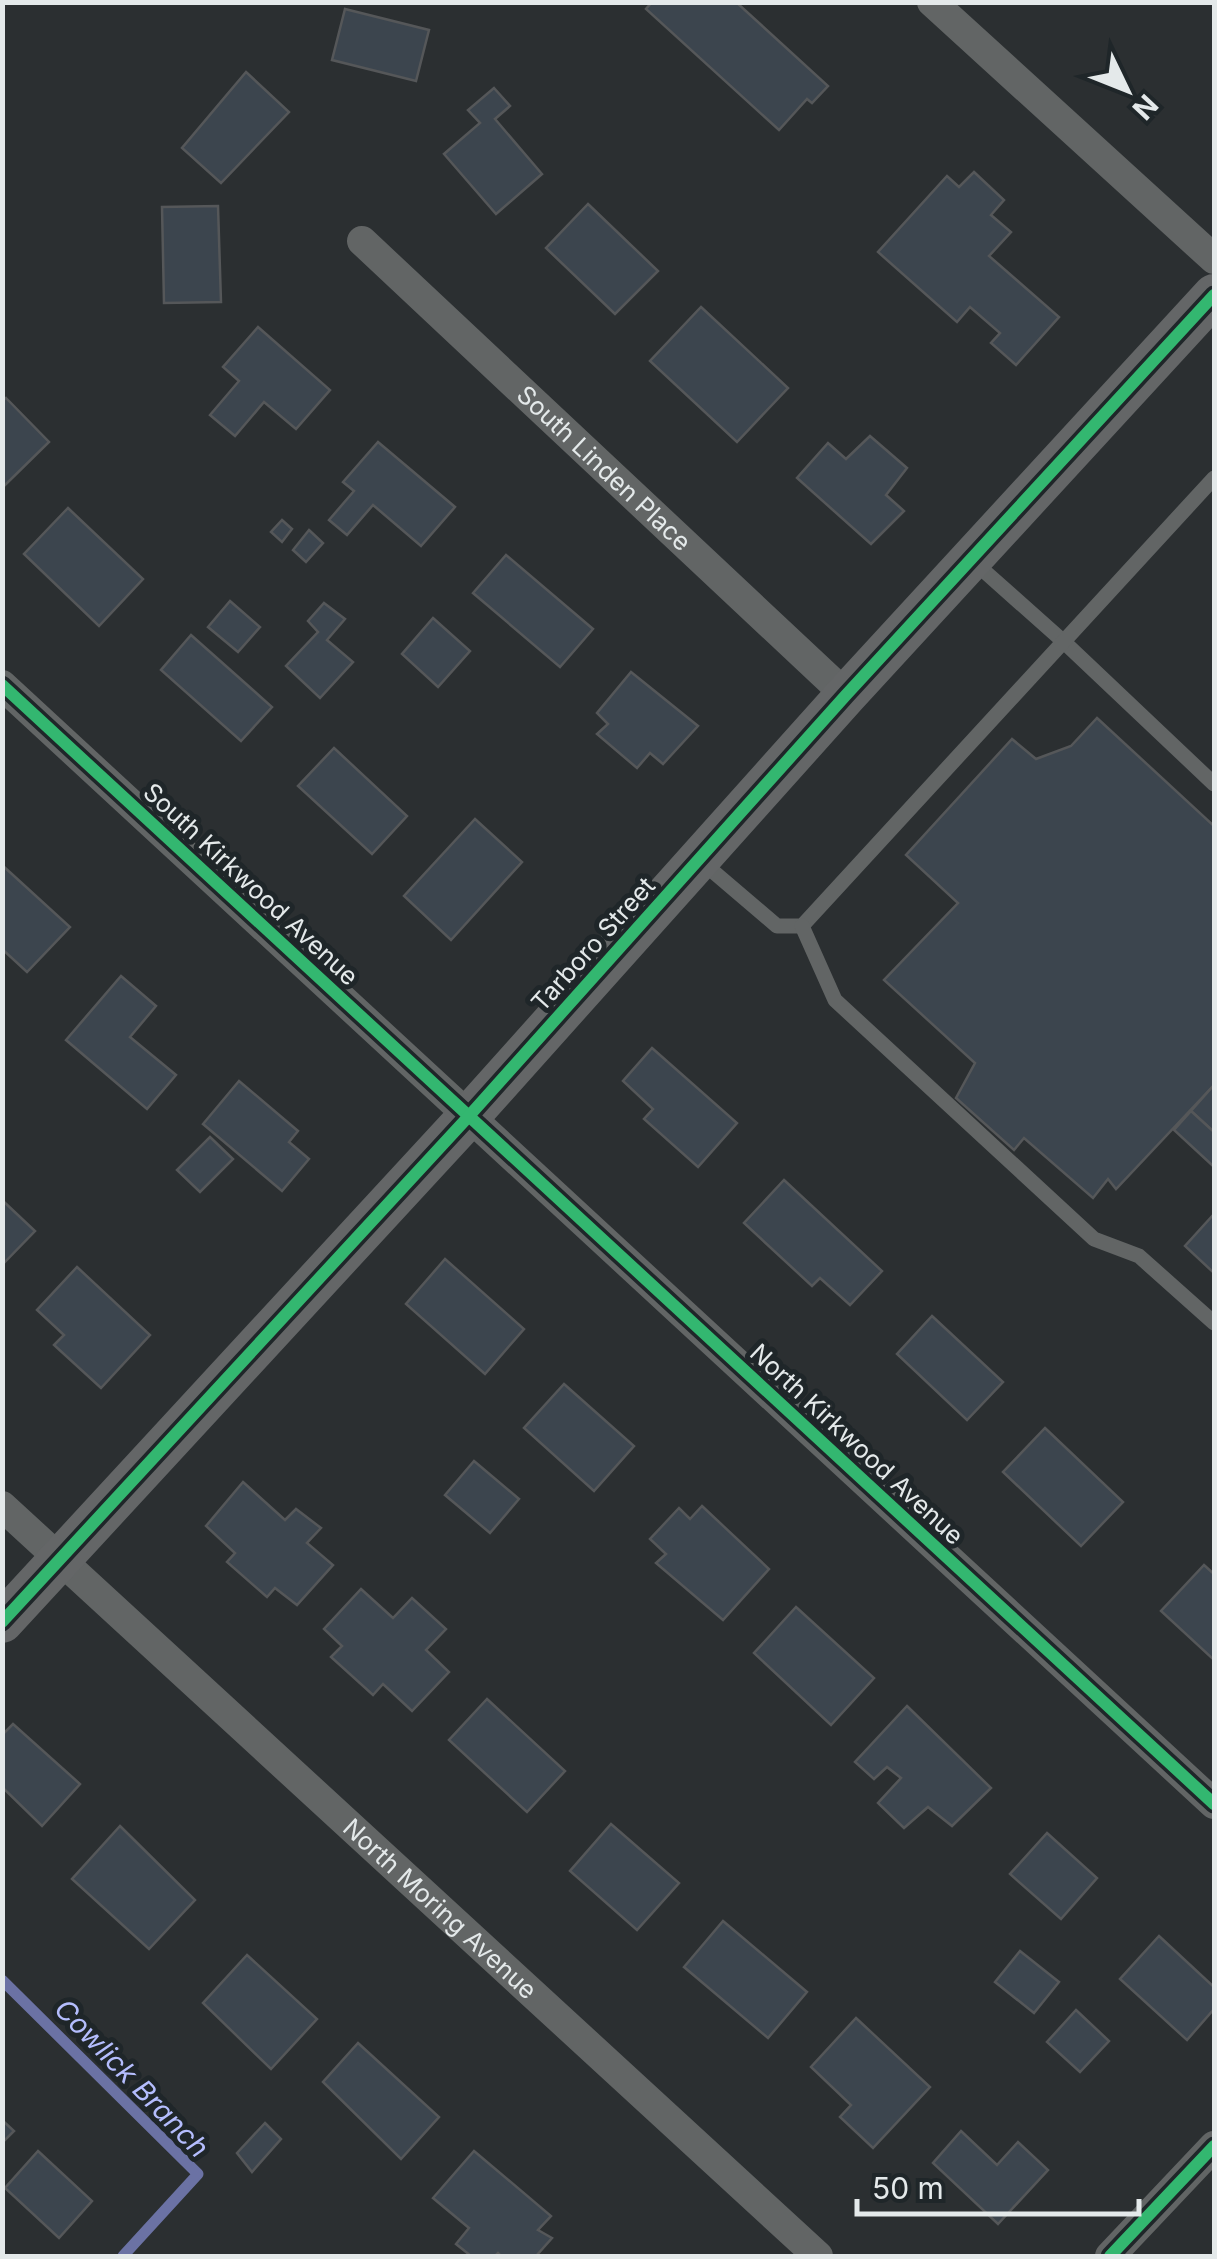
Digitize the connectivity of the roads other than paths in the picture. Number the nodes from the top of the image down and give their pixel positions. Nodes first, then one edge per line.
1 (932, 2) edge
2 (362, 242) dead end
3 (1214, 259) edge
4 (1214, 295) edge
5 (1214, 478) edge
6 (971, 560) junction
7 (1064, 642) junction
8 (2, 685) edge
9 (846, 695) junction
10 (1214, 784) edge
11 (699, 859) junction
12 (802, 926) junction
13 (469, 1116) junction
14 (1214, 1323) edge
15 (2, 1506) edge
16 (61, 1559) junction
17 (2, 1622) edge
18 (1214, 1804) edge
19 (1214, 2146) edge
20 (818, 2256) edge
21 (1110, 2256) edge

1 - 3 street
2 - 9 street, South Linden Place
4 - 6 street, Tarboro Street
5 - 7 lane
6 - 7 lane
6 - 9 street, Tarboro Street
7 - 10 lane
7 - 12 lane
8 - 13 street, South Kirkwood Avenue
9 - 11 street, Tarboro Street
11 - 12 lane
11 - 13 street, Tarboro Street
12 - 14 lane
13 - 16 street, Tarboro Street
13 - 18 street, North Kirkwood Avenue
15 - 16 street, North Moring Avenue
16 - 17 street, Tarboro Street
16 - 20 street, North Moring Avenue
19 - 21 street

